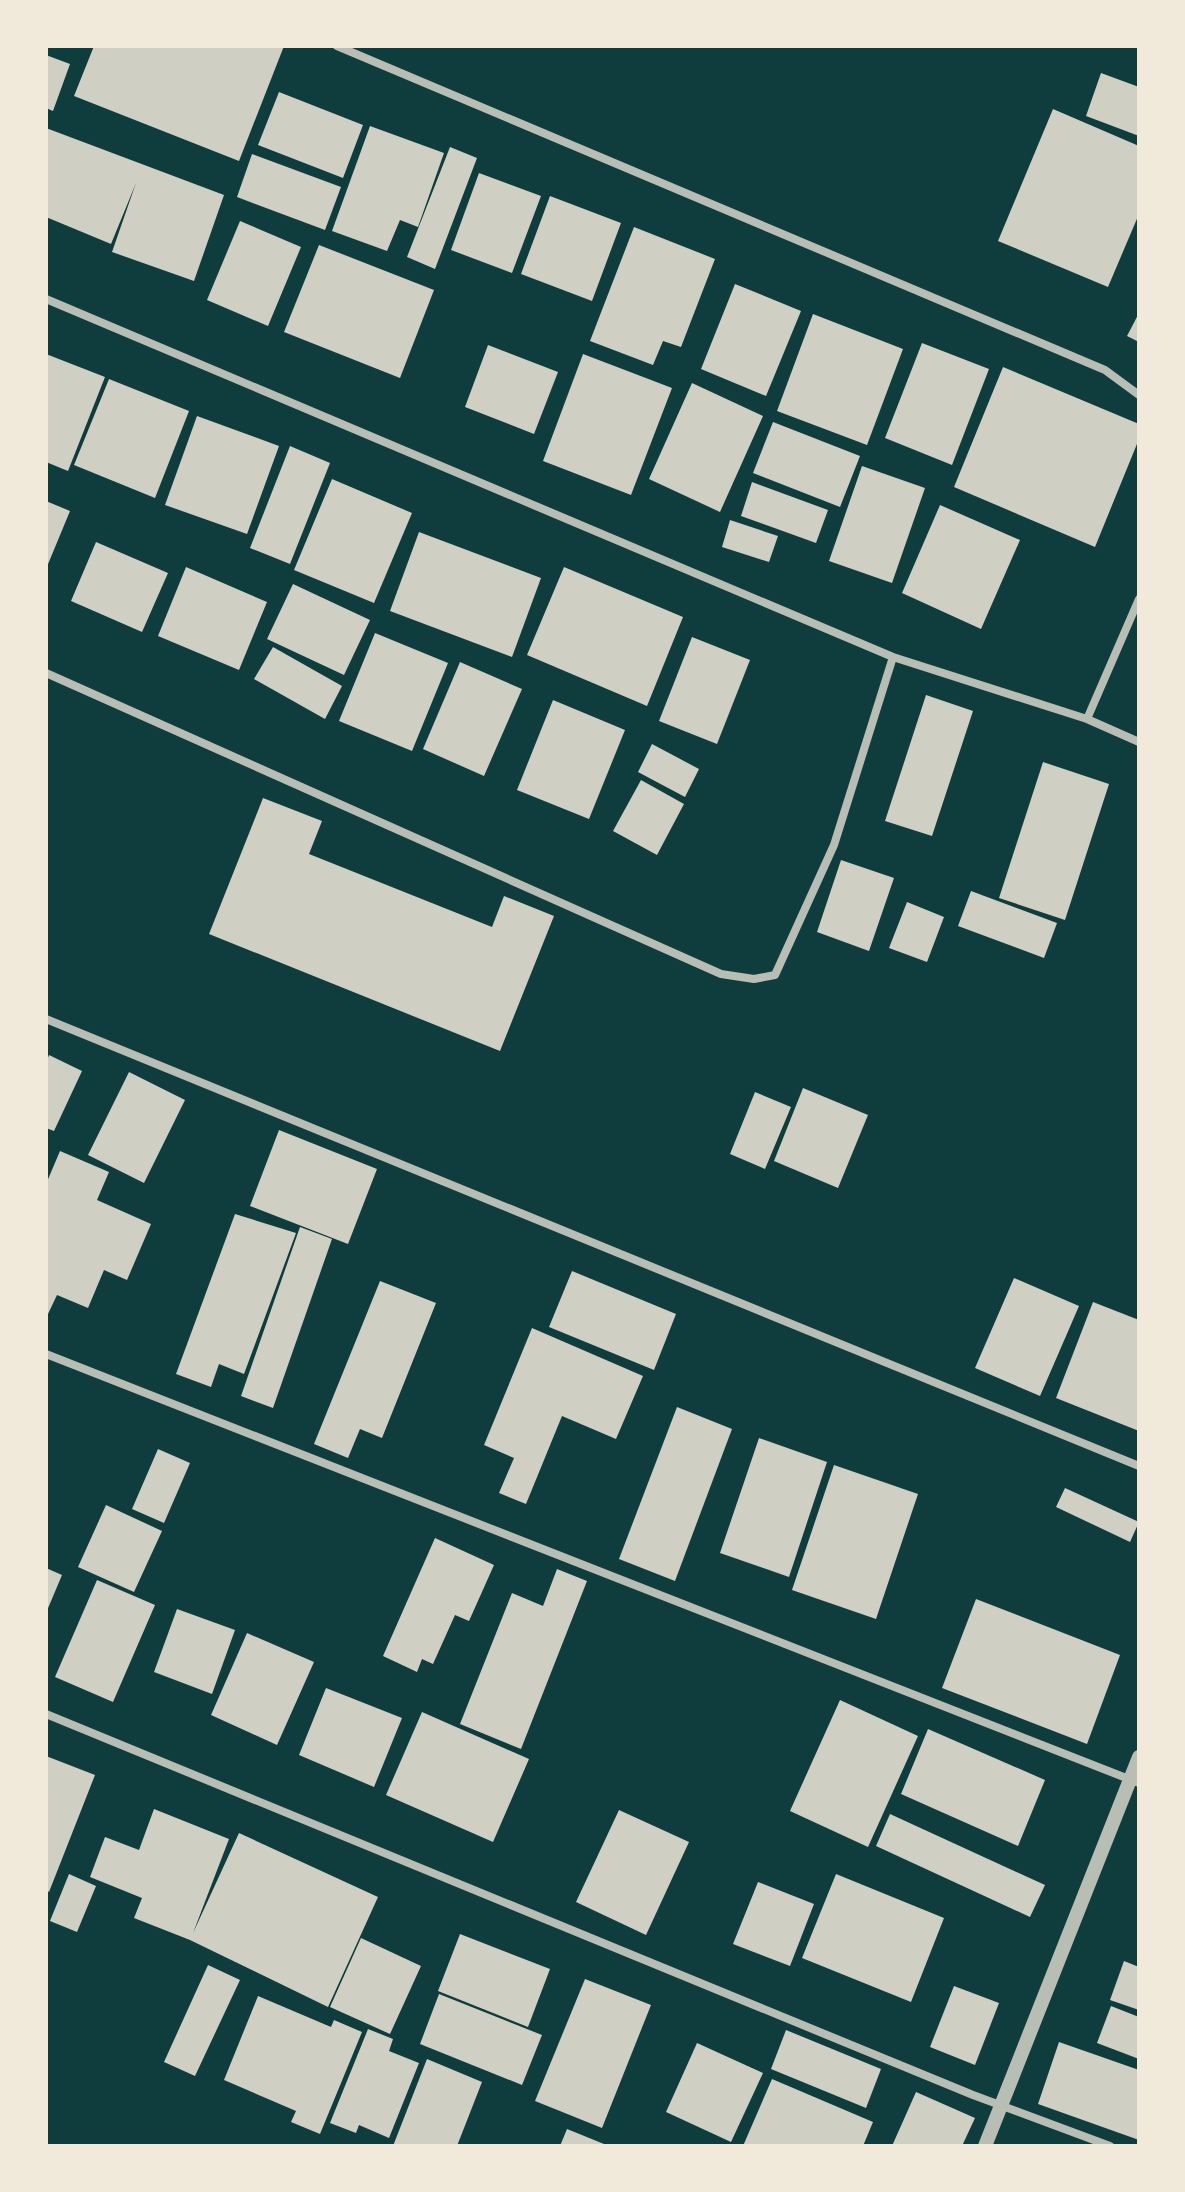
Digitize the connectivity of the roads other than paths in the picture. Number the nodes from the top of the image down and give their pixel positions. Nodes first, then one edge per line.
1 (337, 46) edge
2 (46, 299) edge
3 (1139, 395) edge
4 (1139, 599) edge
5 (893, 657) junction
6 (46, 673) edge
7 (1087, 719) junction
8 (1139, 742) edge
9 (46, 1019) edge
10 (46, 1354) edge
11 (1139, 1466) edge
12 (46, 1714) edge
13 (1139, 1757) edge
14 (1134, 1782) edge
15 (1003, 2106) junction
16 (985, 2146) edge
17 (1110, 2146) edge

1 - 3 street
2 - 5 street
4 - 7 street
5 - 6 street
5 - 7 street
7 - 8 street
9 - 11 street
10 - 14 street
12 - 15 street
13 - 14 street
14 - 15 street
15 - 16 street
15 - 17 street

